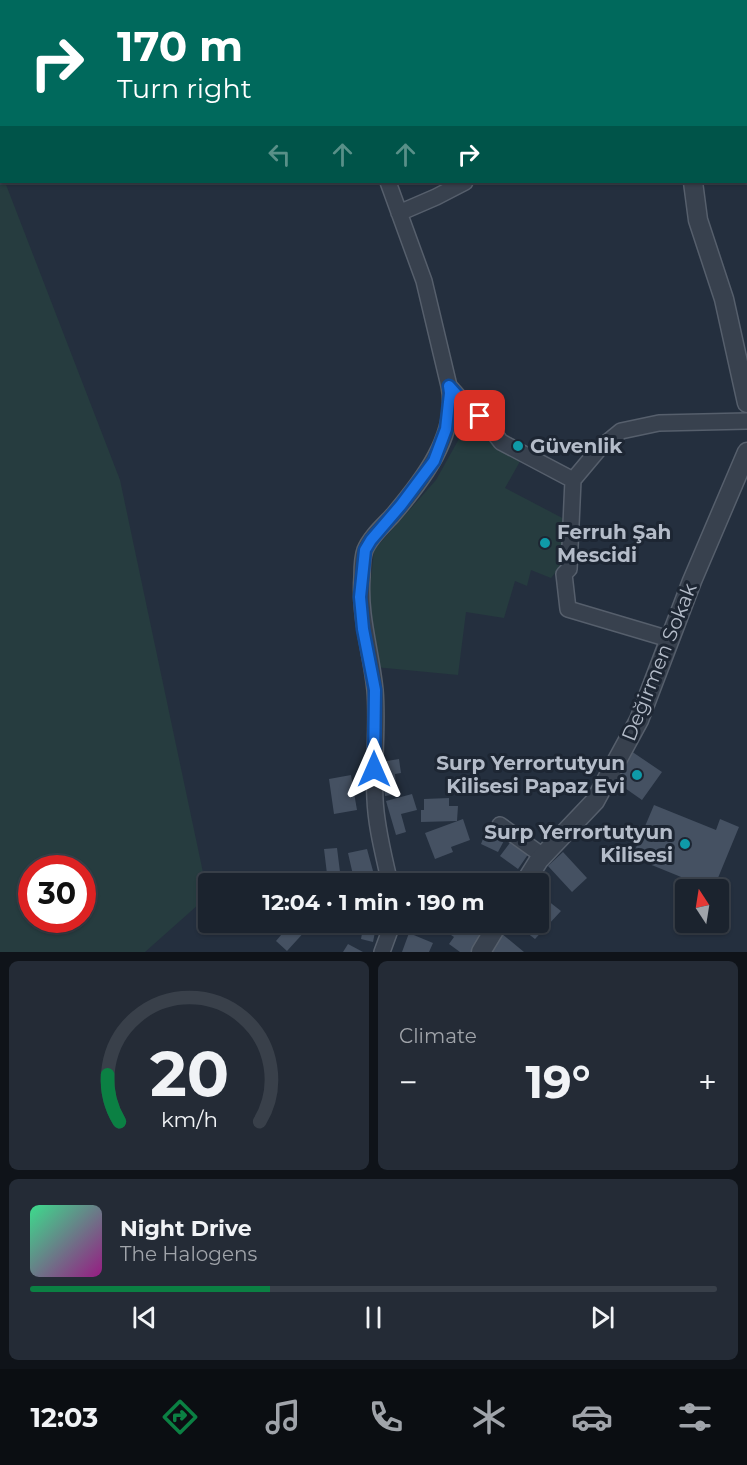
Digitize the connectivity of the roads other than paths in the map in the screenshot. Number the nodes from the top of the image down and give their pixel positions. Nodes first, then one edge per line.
1 (388, 183) edge
2 (463, 183) edge
3 (693, 183) edge
4 (399, 213) junction
5 (449, 386) junction
6 (747, 403) edge
7 (747, 421) edge
8 (747, 452) edge
9 (573, 480) junction
10 (669, 639) junction
11 (500, 825) dead end
12 (543, 856) junction
13 (388, 873) edge
14 (531, 873) edge
15 (389, 933) edge
16 (493, 933) edge
17 (382, 952) edge
18 (481, 952) edge

1 - 4 street
2 - 4 street
3 - 6 street
4 - 5 street
5 - 9 street
5 - 13 street
7 - 9 street
8 - 10 street, Değirmen Sokak
9 - 10 street
10 - 12 street, Değirmen Sokak
11 - 12 street
12 - 14 street, Değirmen Sokak
15 - 17 street
16 - 18 street

